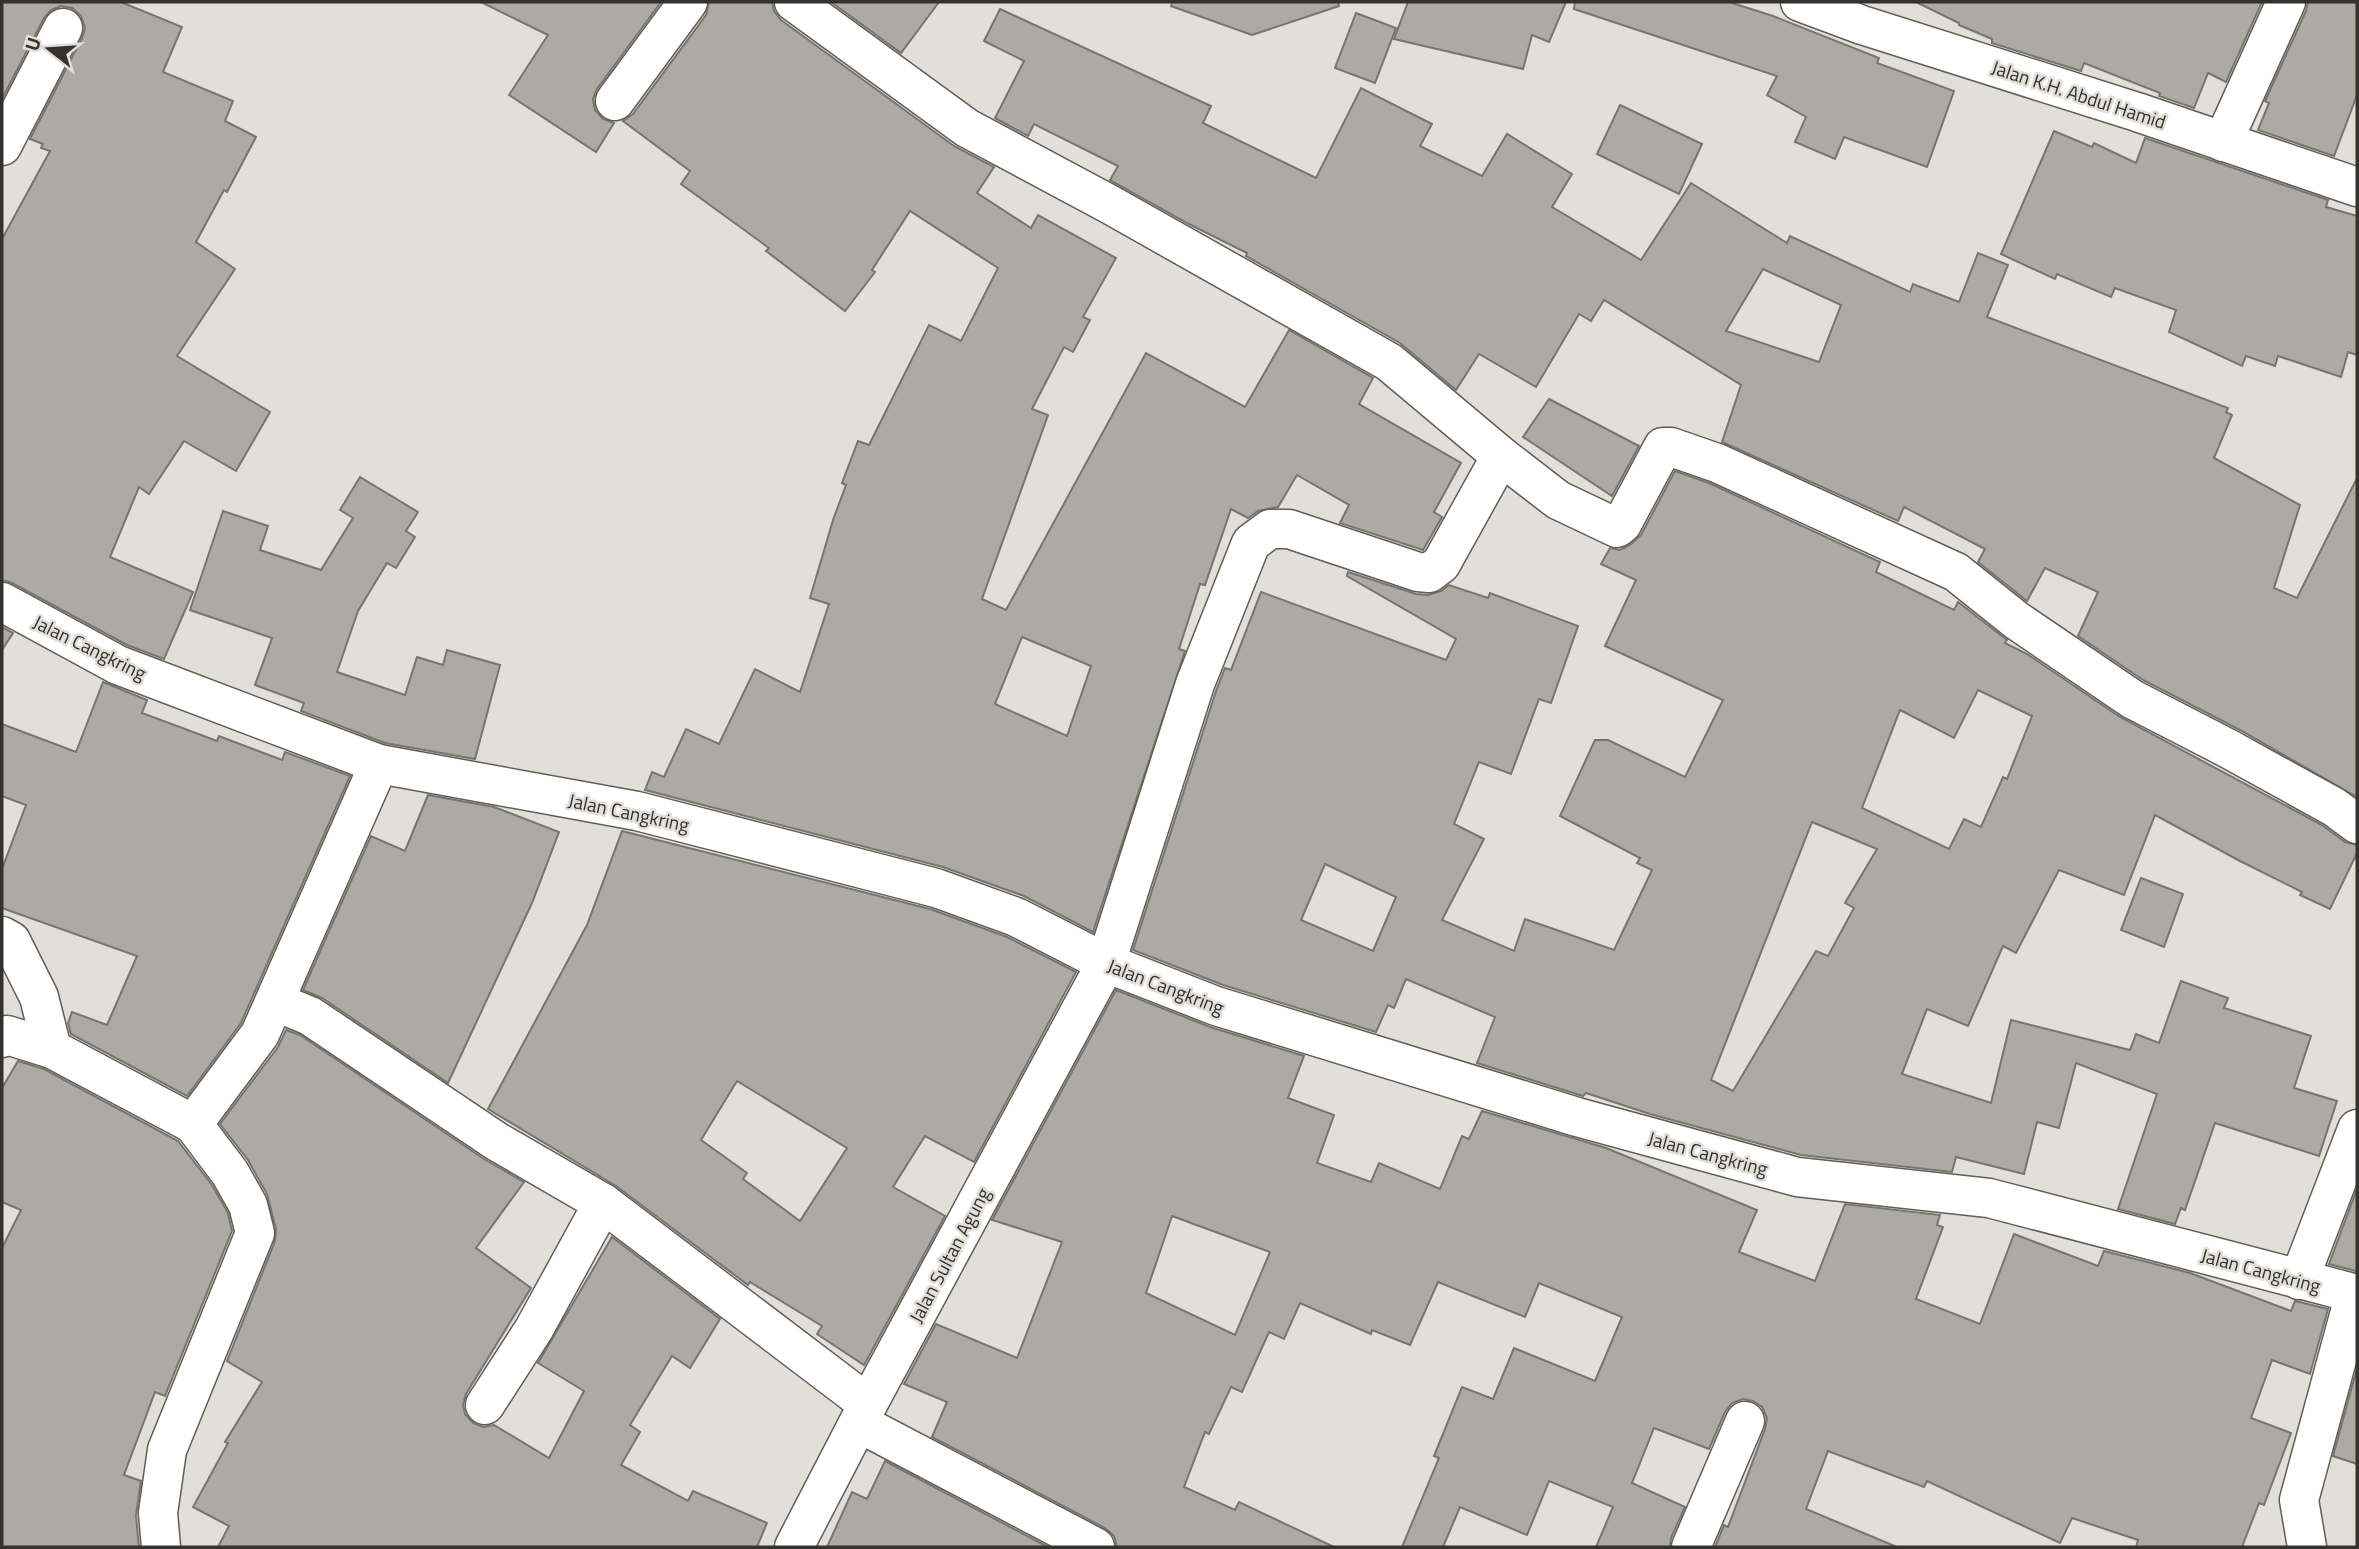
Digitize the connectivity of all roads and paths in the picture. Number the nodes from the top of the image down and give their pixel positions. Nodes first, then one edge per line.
1 (688, 2) edge
2 (794, 2) edge
3 (1800, 2) edge
4 (2286, 2) edge
5 (63, 28) dead end
6 (615, 101) dead end
7 (2223, 142) junction
8 (2, 146) edge
9 (2357, 187) edge
10 (1501, 456) junction
11 (2, 602) edge
12 (379, 764) junction
13 (2357, 824) edge
14 (2, 936) edge
15 (1106, 963) junction
16 (276, 1002) junction
17 (2, 1038) edge
18 (52, 1049) junction
19 (193, 1124) junction
20 (2357, 1129) edge
21 (603, 1203) junction
22 (2299, 1280) junction
23 (2356, 1294) edge
24 (485, 1405) dead end
25 (863, 1413) junction
26 (1745, 1421) dead end
27 (161, 1547) edge
28 (794, 1547) edge
29 (1095, 1547) edge
30 (1691, 1547) edge
31 (2307, 1547) edge

1 - 6 street
2 - 10 street
3 - 7 street, Jalan K.H. Abdul Hamid
4 - 7 street
5 - 8 street
7 - 9 street, Jalan K.H. Abdul Hamid
10 - 13 street
10 - 15 street, Jalan Sultan Agung
11 - 12 street, Jalan Cangkring
12 - 15 street, Jalan Cangkring
12 - 16 street
14 - 18 street
15 - 22 street, Jalan Cangkring
15 - 25 street, Jalan Sultan Agung
16 - 19 street
16 - 21 street
17 - 18 street
18 - 19 street
19 - 27 street
20 - 22 street
21 - 24 street
21 - 25 street
22 - 23 street, Jalan Cangkring
23 - 31 street
25 - 28 street, Jalan Sultan Agung
25 - 29 street
26 - 30 street

